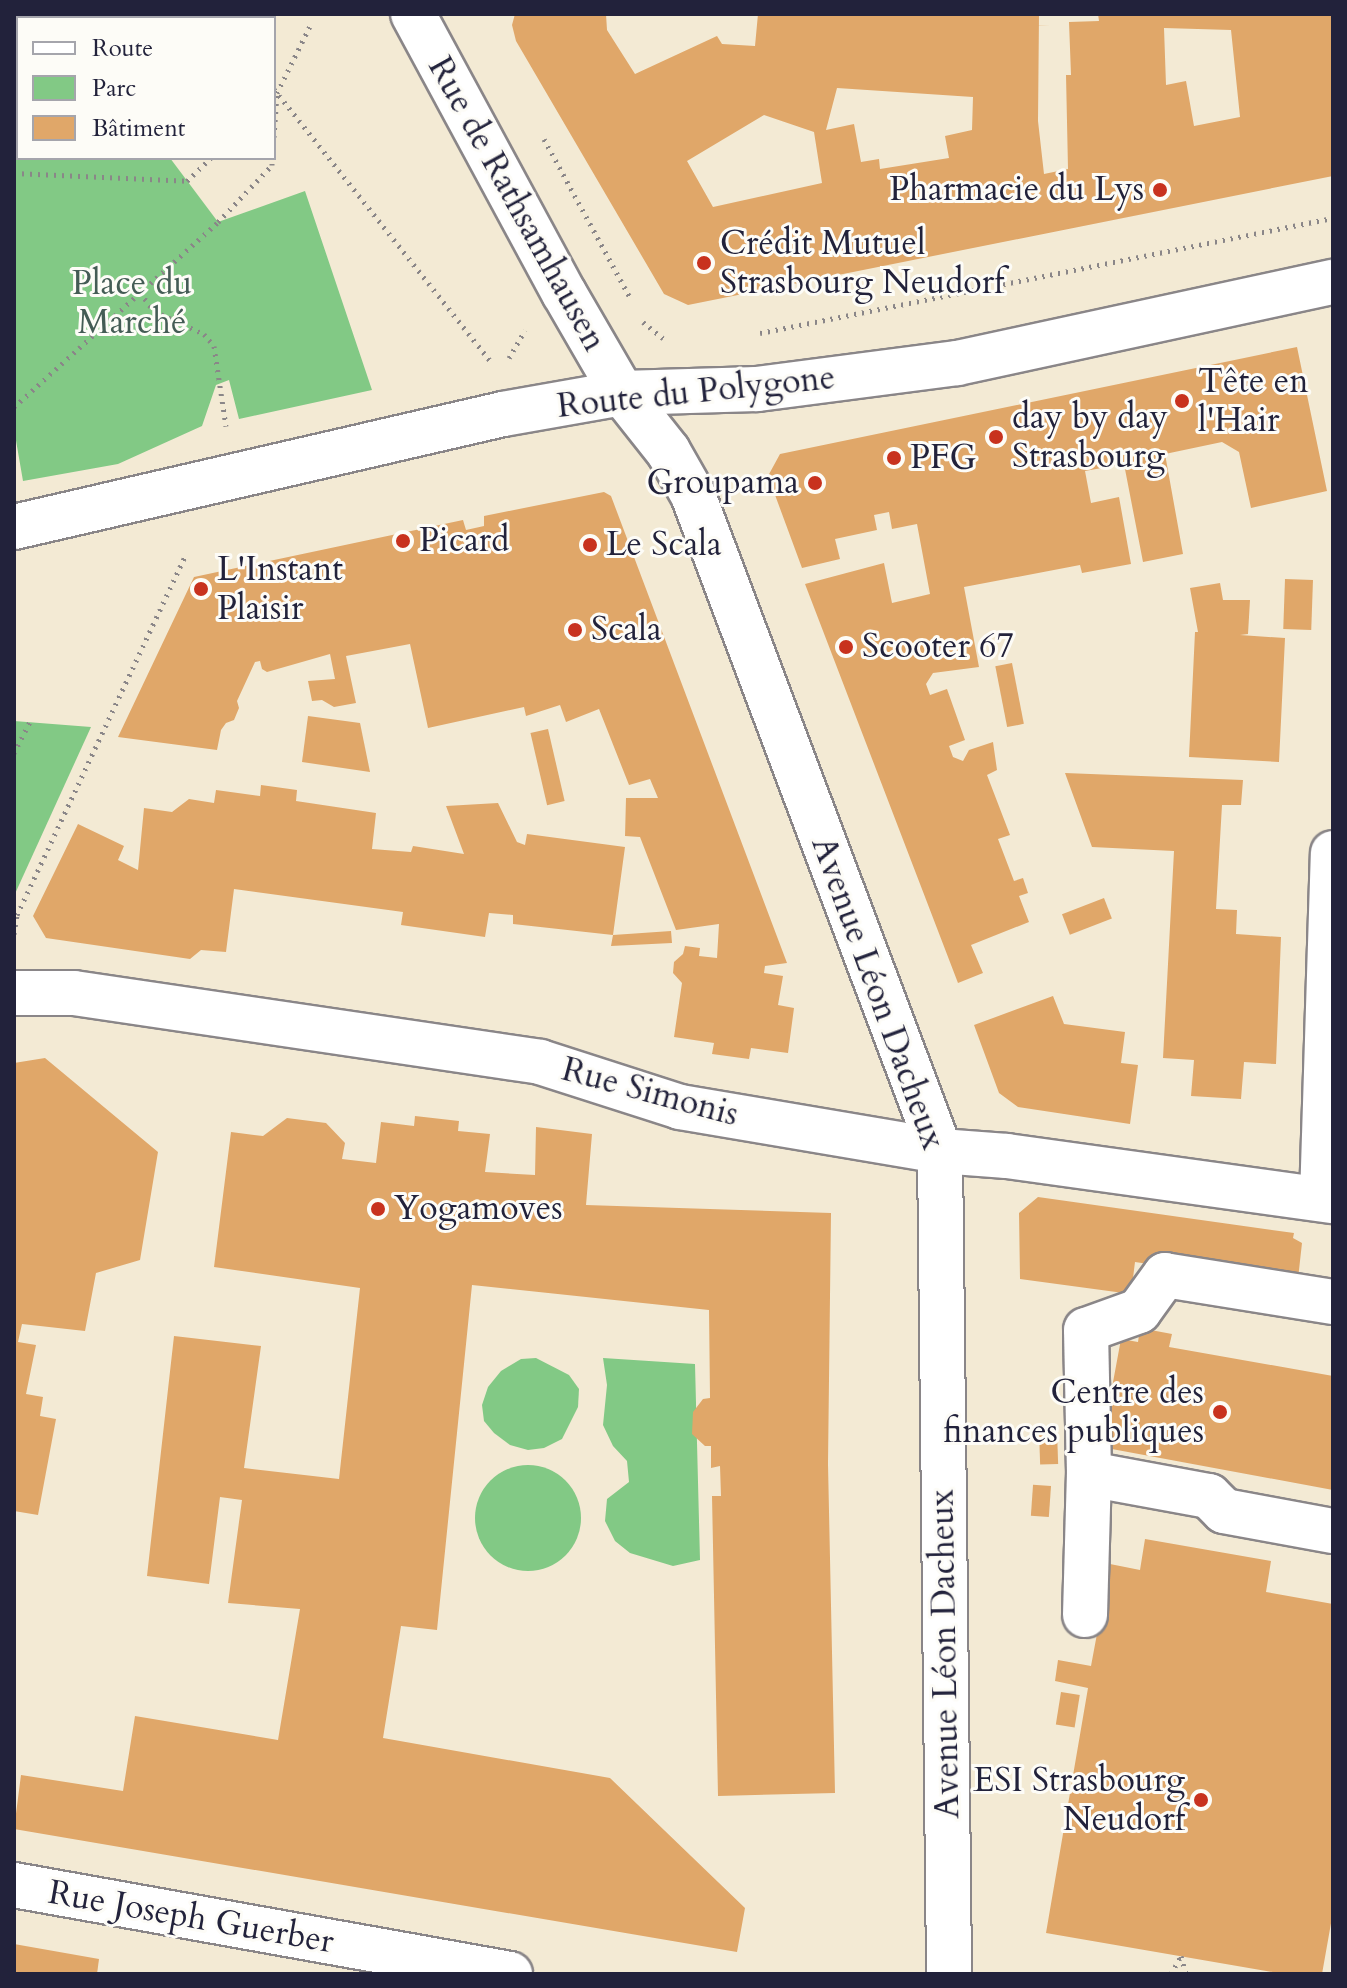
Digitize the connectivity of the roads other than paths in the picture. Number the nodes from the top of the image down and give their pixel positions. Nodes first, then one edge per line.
1 (423, 18) edge
2 (1333, 282) edge
3 (622, 393) junction
4 (14, 527) edge
5 (1333, 853) edge
6 (14, 993) edge
7 (940, 1151) junction
8 (1327, 1200) edge
9 (1333, 1302) edge
10 (1089, 1474) junction
11 (1333, 1531) edge
12 (1085, 1615) dead end
13 (14, 1885) edge
14 (510, 1974) edge
15 (949, 1974) edge

1 - 3 street, Rue de Rathsamhausen
2 - 3 street, Route du Polygone
3 - 4 street, Route du Polygone
3 - 7 street, Avenue Léon Dacheux
5 - 8 street
6 - 7 street, Rue Simonis
7 - 8 street, Rue Simonis
7 - 15 street, Avenue Léon Dacheux
9 - 10 street
10 - 11 street
10 - 12 street
13 - 14 street, Rue Joseph Guerber

